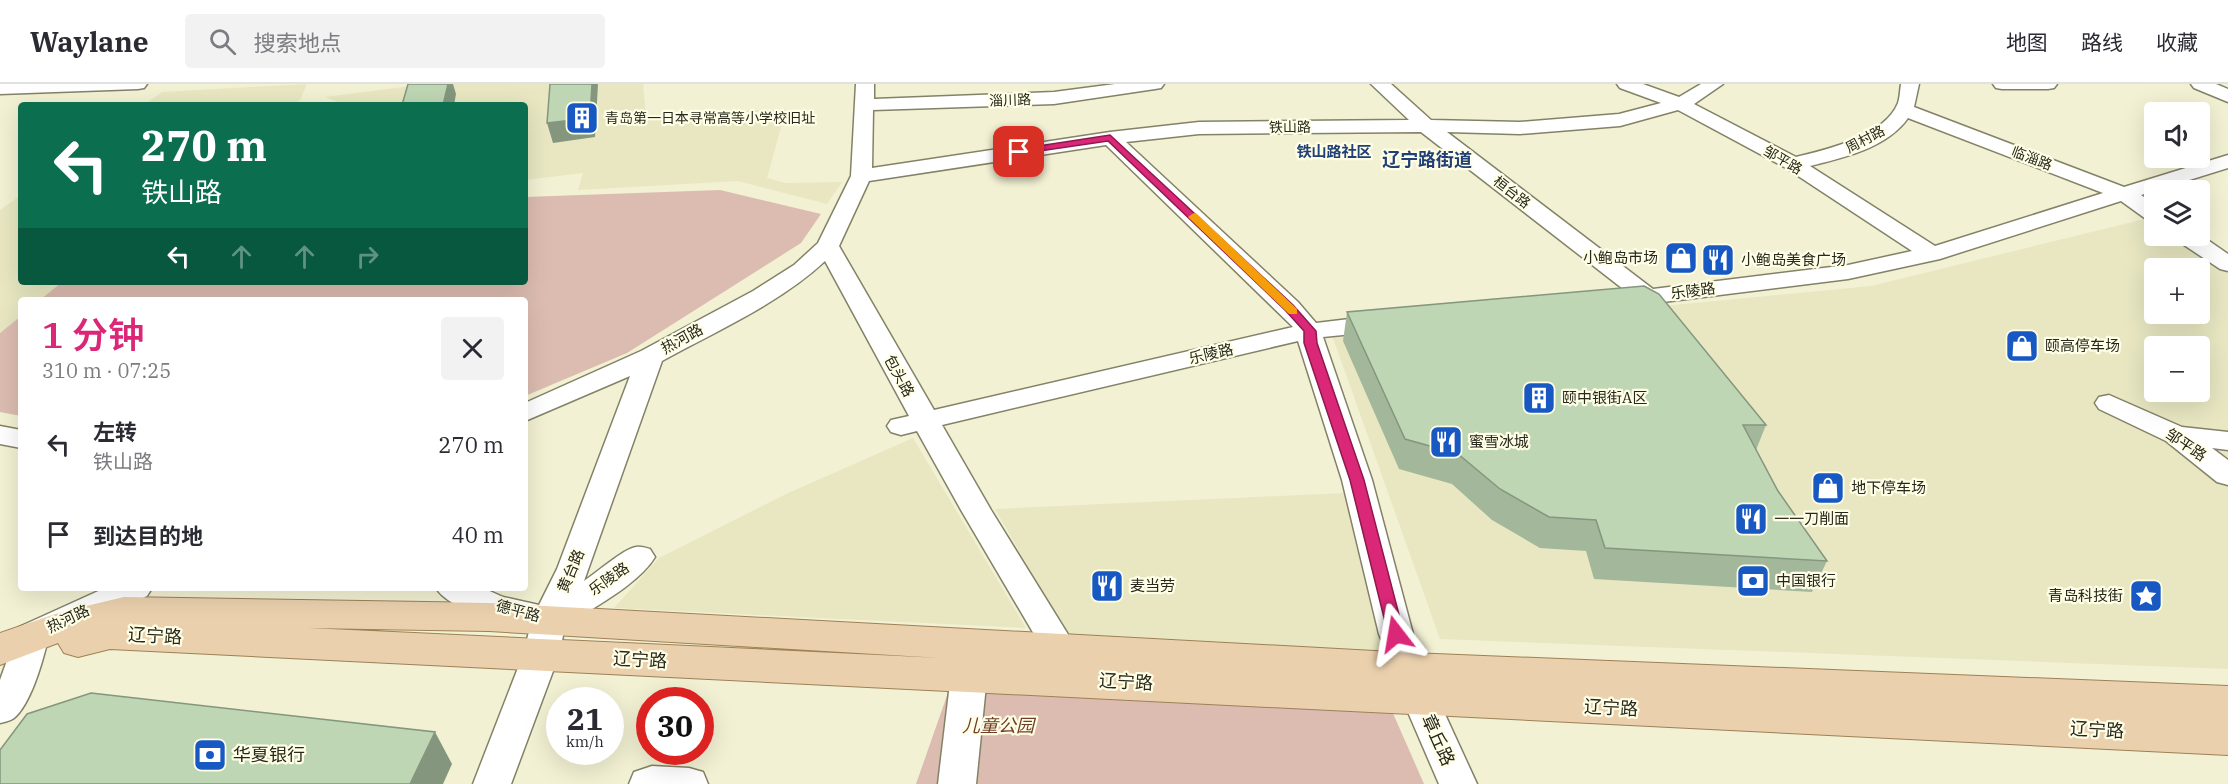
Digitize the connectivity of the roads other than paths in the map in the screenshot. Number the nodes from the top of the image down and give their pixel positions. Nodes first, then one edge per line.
1 (138, 84) edge
2 (865, 84) edge
3 (1155, 84) edge
4 (1380, 84) edge
5 (1626, 84) edge
6 (1714, 84) edge
7 (1910, 84) edge
8 (2002, 84) edge
9 (2048, 84) edge
10 (2202, 84) edge
11 (33, 86) edge
12 (0, 89) edge
13 (2228, 94) edge
14 (1680, 104) junction
15 (864, 105) junction
16 (1905, 110) junction
17 (1426, 126) junction
18 (1110, 138) junction
19 (2228, 161) edge
20 (1793, 164) junction
21 (861, 176) junction
22 (2126, 195) junction
23 (2144, 207) edge
24 (828, 246) junction
25 (2201, 246) edge
26 (1932, 254) junction
27 (2228, 264) edge
28 (1648, 297) junction
29 (1601, 302) edge
30 (1403, 321) edge
31 (1310, 331) junction
32 (650, 357) junction
33 (2109, 403) dead end
34 (528, 412) edge
35 (913, 424) junction
36 (0, 435) edge
37 (2176, 435) junction
38 (18, 439) edge
39 (2228, 441) edge
40 (2228, 475) edge
41 (639, 557) dead end
42 (129, 591) edge
43 (460, 591) edge
44 (545, 637) junction
45 (1060, 649) junction
46 (14, 653) edge
47 (969, 675) junction
48 (1415, 682) junction
49 (2228, 703) edge
50 (0, 709) edge
51 (2228, 737) edge
52 (492, 784) edge
53 (648, 784) edge
54 (689, 784) edge
55 (957, 784) edge
56 (1458, 784) edge

1 - 11 street
2 - 15 street
3 - 15 street, 淄川路
4 - 17 street, 桓台路
5 - 14 street, 邹平路
6 - 14 street, 铁山路
7 - 16 street
8 - 9 street
10 - 13 street
11 - 12 street
14 - 17 street, 铁山路
14 - 20 street, 邹平路
15 - 21 street
16 - 20 street, 周村路
16 - 22 street, 临淄路
17 - 18 street, 铁山路
17 - 28 street, 桓台路
18 - 21 street, 铁山路
18 - 31 street, 章丘路
19 - 22 street, 乐陵路
20 - 26 street, 邹平路
21 - 24 street
22 - 23 street, 临淄路
22 - 26 street, 乐陵路
24 - 32 street, 热河路
24 - 35 street, 包头路
25 - 27 street
26 - 28 street, 乐陵路
28 - 29 street, 乐陵路
30 - 31 street, 乐陵路
31 - 35 street, 乐陵路
31 - 48 street, 章丘路
32 - 34 street, 热河路
32 - 44 street, 黄台路
33 - 37 street, 邹平路
35 - 45 street, 包头路
36 - 38 street
37 - 39 street
37 - 40 street, 邹平路
41 - 44 street, 乐陵路
42 - 46 street, 热河路
43 - 44 street, 德平路
44 - 45 main road, 辽宁路
44 - 46 main road, 辽宁路
44 - 47 main road, 辽宁路
44 - 52 street, 黄台路
45 - 48 main road, 辽宁路
46 - 50 street
47 - 48 main road, 辽宁路
47 - 55 street
48 - 49 main road, 辽宁路
48 - 51 main road, 辽宁路
48 - 56 street, 章丘路
53 - 54 street

